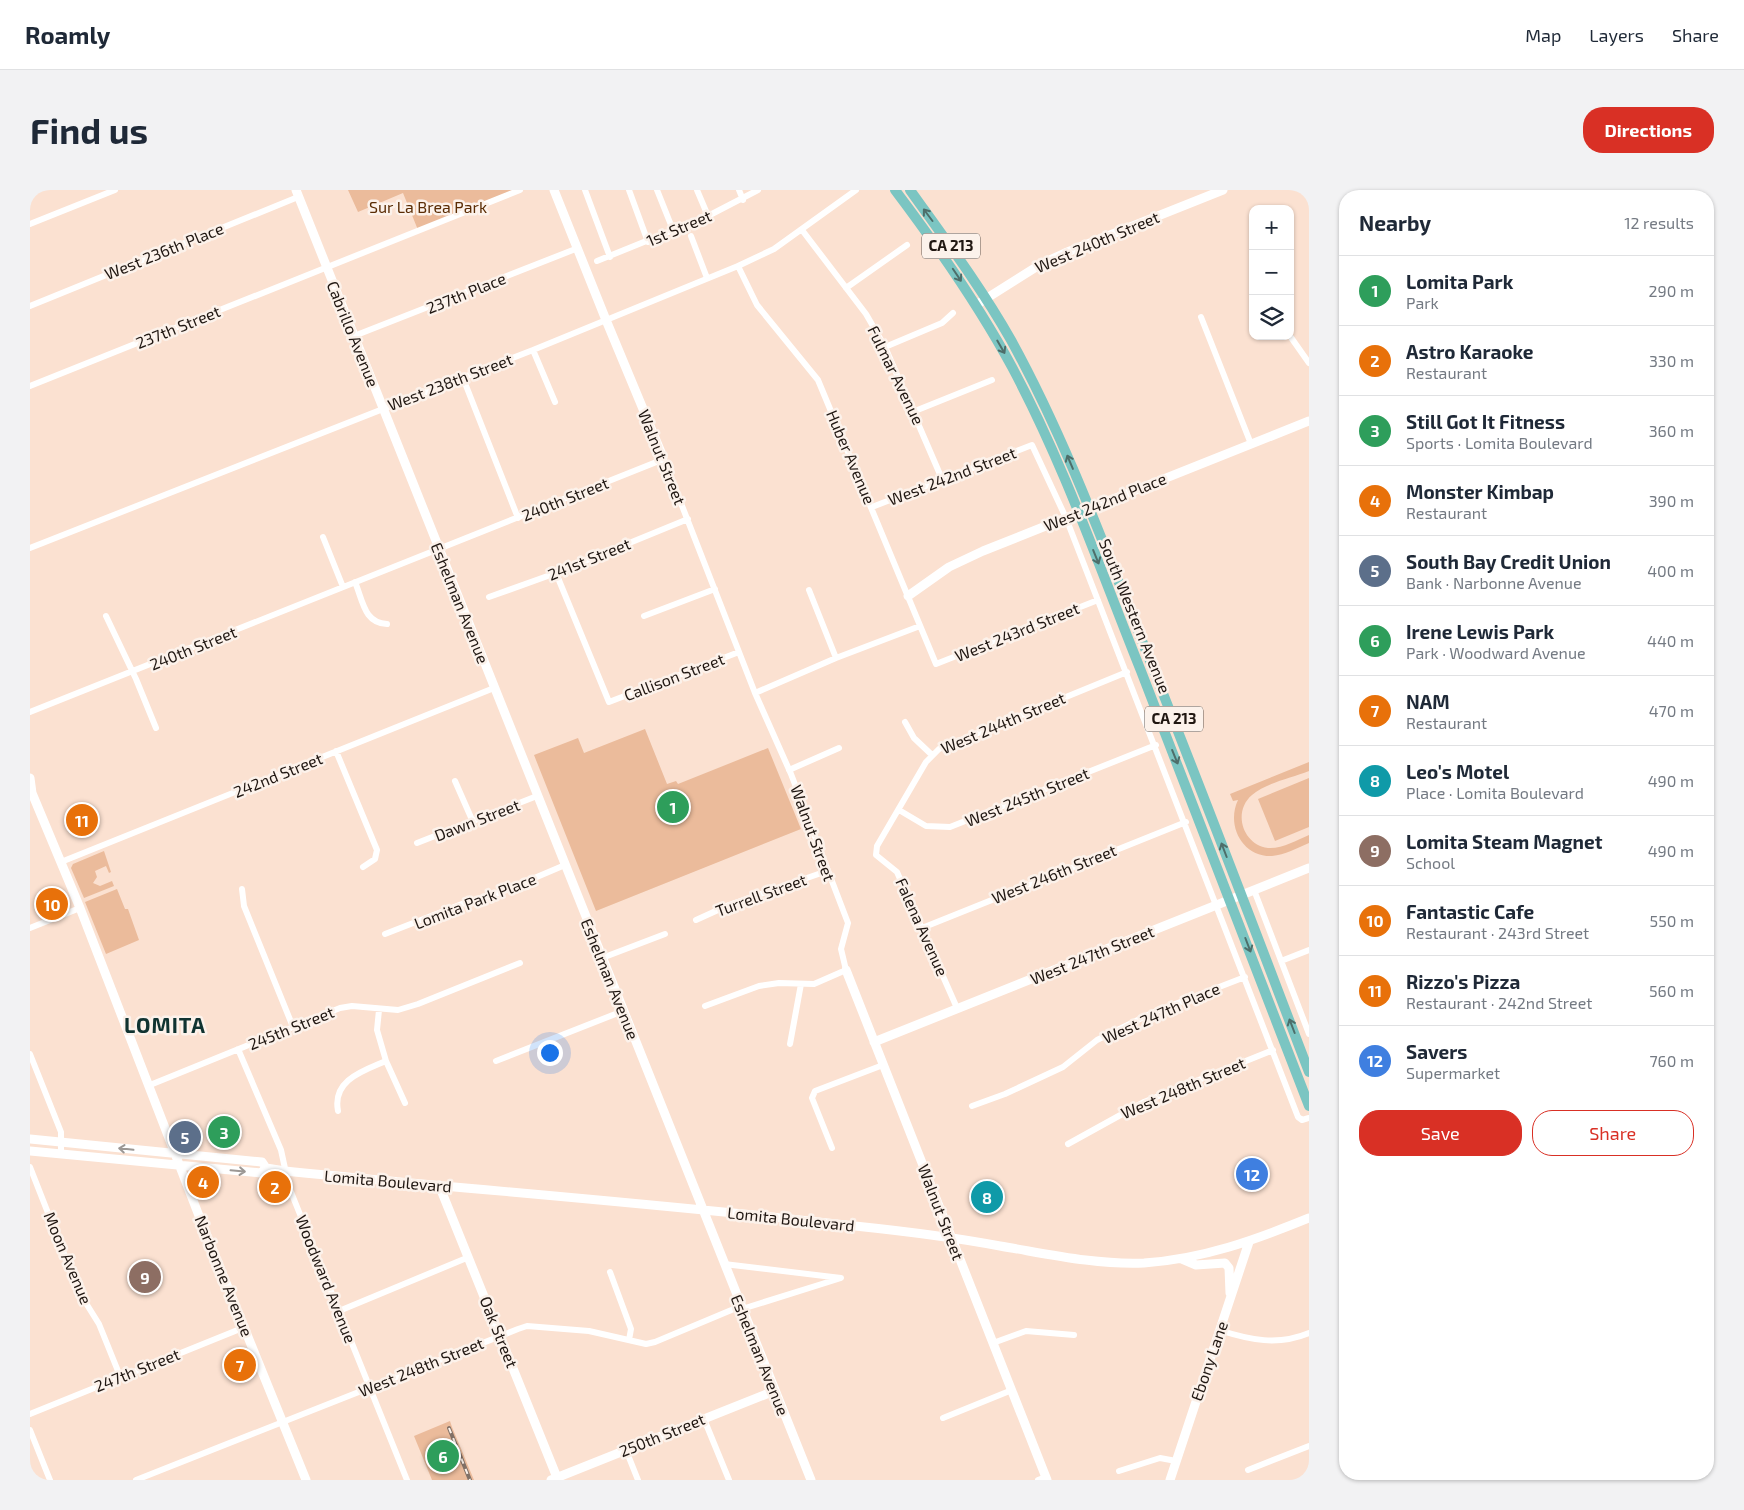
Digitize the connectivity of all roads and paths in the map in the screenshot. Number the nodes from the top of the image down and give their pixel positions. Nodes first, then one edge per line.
1 (115, 190) edge
2 (520, 190) edge
3 (554, 190) edge
4 (585, 190) edge
5 (629, 190) edge
6 (656, 190) edge
7 (697, 190) edge
8 (739, 190) edge
9 (758, 190) edge
10 (856, 190) edge
11 (895, 190) edge
12 (910, 190) edge
13 (1223, 190) edge
14 (297, 193) edge
15 (743, 200) junction
16 (708, 216) junction
17 (30, 224) edge
18 (673, 230) junction
19 (802, 230) junction
20 (691, 236) dead end
21 (648, 242) junction
22 (907, 245) dead end
23 (578, 248) junction
24 (610, 256) junction
25 (597, 261) dead end
26 (738, 266) junction
27 (327, 268) junction
28 (707, 278) junction
29 (846, 288) junction
30 (985, 299) junction
31 (976, 305) junction
32 (30, 306) edge
33 (952, 313) dead end
34 (1201, 317) dead end
35 (606, 320) junction
36 (354, 336) junction
37 (1293, 340) edge
38 (885, 347) junction
39 (533, 350) junction
40 (1309, 363) edge
41 (463, 378) junction
42 (992, 380) dead end
43 (30, 386) edge
44 (555, 402) dead end
45 (382, 408) junction
46 (915, 411) junction
47 (1309, 421) edge
48 (1032, 444) joint
49 (1251, 444) junction
50 (664, 458) junction
51 (410, 477) joint
52 (942, 479) junction
53 (872, 507) junction
54 (1090, 507) junction
55 (1078, 512) junction
56 (518, 518) junction
57 (1066, 518) junction
58 (688, 519) junction
59 (323, 537) dead end
60 (30, 548) edge
61 (438, 548) junction
62 (556, 573) junction
63 (355, 582) junction
64 (343, 587) junction
65 (715, 589) junction
66 (809, 590) dead end
67 (908, 596) junction
68 (489, 598) dead end
69 (1098, 600) junction
70 (106, 616) dead end
71 (644, 616) dead end
72 (387, 624) dead end
73 (920, 626) junction
74 (739, 652) junction
75 (836, 658) junction
76 (936, 664) joint
77 (131, 672) junction
78 (1127, 672) junction
79 (494, 688) junction
80 (754, 693) junction
81 (30, 712) edge
82 (905, 722) dead end
83 (156, 728) dead end
84 (1156, 745) junction
85 (839, 748) dead end
86 (336, 751) junction
87 (932, 755) junction
88 (790, 770) junction
89 (30, 778) edge
90 (455, 781) dead end
91 (31, 793) edge
92 (537, 796) junction
93 (899, 810) junction
94 (472, 822) junction
95 (1186, 822) junction
96 (417, 843) dead end
97 (876, 855) joint
98 (61, 862) junction
99 (565, 865) junction
100 (362, 867) dead end
101 (1309, 868) edge
102 (827, 871) junction
103 (242, 889) dead end
104 (1254, 890) junction
105 (1242, 895) junction
106 (1230, 900) junction
107 (1217, 905) junction
108 (80, 908) junction
109 (696, 920) dead end
110 (30, 928) edge
111 (922, 928) junction
112 (385, 934) dead end
113 (665, 934) dead end
114 (1309, 950) edge
115 (602, 958) junction
116 (1281, 962) junction
117 (520, 963) dead end
118 (846, 970) junction
119 (1245, 977) junction
120 (801, 984) junction
121 (705, 1006) dead end
122 (957, 1008) junction
123 (379, 1010) junction
124 (623, 1012) junction
125 (293, 1028) junction
126 (1309, 1034) edge
127 (874, 1042) junction
128 (790, 1044) dead end
129 (238, 1049) junction
130 (1273, 1050) junction
131 (30, 1054) edge
132 (386, 1060) junction
133 (496, 1061) dead end
134 (883, 1065) junction
135 (1309, 1072) edge
136 (150, 1085) junction
137 (405, 1103) dead end
138 (972, 1106) dead end
139 (1309, 1106) edge
140 (338, 1111) dead end
141 (1309, 1118) edge
142 (30, 1139) edge
143 (63, 1142) junction
144 (1068, 1144) dead end
145 (832, 1148) dead end
146 (30, 1151) edge
147 (175, 1153) junction
148 (61, 1154) junction
149 (180, 1166) junction
150 (30, 1167) edge
151 (266, 1168) junction
152 (285, 1171) junction
153 (440, 1185) junction
154 (702, 1210) junction
155 (1309, 1218) edge
156 (951, 1239) junction
157 (1249, 1242) junction
158 (470, 1257) junction
159 (1182, 1260) junction
160 (724, 1264) junction
161 (610, 1272) dead end
162 (1230, 1298) junction
163 (741, 1308) junction
164 (339, 1311) junction
165 (244, 1327) junction
166 (1219, 1330) junction
167 (500, 1334) junction
168 (1309, 1334) edge
169 (1074, 1335) dead end
170 (629, 1340) junction
171 (993, 1343) junction
172 (120, 1376) junction
173 (370, 1388) junction
174 (1012, 1390) junction
175 (774, 1391) junction
176 (30, 1414) edge
177 (943, 1418) dead end
178 (704, 1419) junction
179 (283, 1423) junction
180 (30, 1430) edge
181 (1309, 1446) edge
182 (626, 1450) junction
183 (1176, 1461) junction
184 (1119, 1470) dead end
185 (1248, 1470) dead end
186 (555, 1479) edge
187 (1044, 1479) edge
188 (50, 1480) edge
189 (136, 1480) edge
190 (306, 1480) edge
191 (407, 1480) edge
192 (638, 1480) edge
193 (729, 1480) edge
194 (811, 1480) edge
195 (1170, 1480) edge

1 - 17 street
2 - 27 street, 237th Street
3 - 23 street, Walnut Street
4 - 24 street
5 - 21 street
6 - 18 street
7 - 16 street
8 - 15 street
9 - 15 street, 1st Street
10 - 19 street, West 238th Street
11 -> 31 main road, South Western Avenue / CA 213
30 -> 12 main road, South Western Avenue / CA 213
13 - 30 street, West 240th Street
14 - 27 street, Cabrillo Avenue
14 - 32 street, West 236th Place
15 - 16 street, 1st Street
16 - 18 street, 1st Street
18 - 21 street, 1st Street
19 - 26 street, West 238th Street
19 - 29 street, Fulmar Avenue
20 - 28 street
21 - 24 street, 1st Street
22 - 29 street
23 - 35 street, Walnut Street
23 - 36 street, 237th Place
24 - 25 street, 1st Street
26 - 28 street, West 238th Street
26 - 53 street, Huber Avenue
27 - 36 street, Cabrillo Avenue
27 - 43 street, 237th Street
28 - 35 street, West 238th Street
29 - 38 street, Fulmar Avenue
30 - 31 street, West 240th Street
54 -> 30 main road, South Western Avenue / CA 213
31 -> 55 main road, South Western Avenue / CA 213
33 - 38 street
34 - 49 street
35 - 39 street, West 238th Street
35 - 50 street, Walnut Street
36 - 45 street, Cabrillo Avenue
37 - 40 street
38 - 46 street, Fulmar Avenue
39 - 41 street, West 238th Street
39 - 44 street
41 - 45 street, West 238th Street
41 - 56 street
42 - 46 street
45 - 51 street, Cabrillo Avenue
45 - 60 street, West 238th Street
46 - 52 street, Fulmar Avenue
47 - 49 street, West 242nd Place
48 - 52 street, West 242nd Street
48 - 57 street, South Western Avenue
49 - 54 street, West 242nd Place
50 - 56 street, 240th Street
50 - 58 street, Walnut Street
51 - 61 street, Eshelman Avenue
52 - 53 street, West 242nd Street
53 - 67 street, Huber Avenue
54 - 55 street, West 242nd Place
105 -> 54 main road, South Western Avenue / CA 213
55 - 57 street, West 242nd Place
55 -> 106 main road, South Western Avenue / CA 213
56 - 61 street, 240th Street
57 - 67 street, West 242nd Place
57 - 69 street, South Western Avenue
58 - 62 street, 241st Street
58 - 65 street, Walnut Street
59 - 64 street
61 - 63 street, 240th Street
61 - 79 street, Eshelman Avenue
62 - 68 street, 241st Street
62 - 74 street, Callison Street
63 - 64 street, 240th Street
63 - 72 street
64 - 77 street, 240th Street
65 - 71 street
65 - 74 street, Walnut Street
66 - 75 street
67 - 73 street, Huber Avenue
69 - 76 street, West 243rd Street
69 - 78 street, South Western Avenue
70 - 77 street
73 - 75 street
73 - 76 street, Huber Avenue
74 - 80 street, Walnut Street
75 - 80 street
77 - 81 street, 240th Street
77 - 83 street
78 - 84 street, South Western Avenue
78 - 87 street, West 244th Street
79 - 86 street, 242nd Street
79 - 92 street, Eshelman Avenue
80 - 88 street, Walnut Street
82 - 87 street
84 - 93 street, West 245th Street
84 - 95 street, South Western Avenue
85 - 88 street
86 - 98 street, 242nd Street
86 - 100 street
87 - 93 street, West 244th Street
88 - 102 street, Walnut Street
89 - 91 street, Narbonne Avenue
90 - 94 street
91 - 98 street, Narbonne Avenue
92 - 94 street, Dawn Street
92 - 99 street, Eshelman Avenue
93 - 97 street, West 244th Street
94 - 96 street, Dawn Street
95 - 107 street, South Western Avenue
95 - 111 street, West 246th Street
97 - 111 street, Falena Avenue
98 - 108 street, Narbonne Avenue
99 - 112 street, Lomita Park Place
99 - 115 street, Eshelman Avenue
101 - 104 street, West 247th Street
102 - 109 street, Turrell Street
102 - 118 street, Walnut Street
103 - 125 street
104 - 105 street, West 247th Street
104 - 116 street
105 - 106 street, West 247th Street
135 -> 105 main road, South Western Avenue / CA 213
106 - 107 street, West 247th Street
106 -> 139 main road, South Western Avenue / CA 213
107 - 119 street, South Western Avenue
107 - 122 street, West 247th Street
108 - 110 street
108 - 136 street, Narbonne Avenue
111 - 122 street, Falena Avenue
113 - 115 street
114 - 116 street
115 - 124 street, Eshelman Avenue
116 - 126 street
117 - 123 street, 245th Street
118 - 120 street
118 - 127 street, Walnut Street
119 - 130 street, South Western Avenue
119 - 138 street, West 247th Place
120 - 121 street
120 - 128 street
122 - 127 street, West 247th Street
123 - 125 street, 245th Street
123 - 132 street
124 - 133 street
124 - 154 street, Eshelman Avenue
125 - 129 street, 245th Street
127 - 134 street, Walnut Street
129 - 136 street, 245th Street
129 - 152 street, Woodward Avenue
130 - 141 street, South Western Avenue
130 - 144 street, West 248th Street
131 - 143 street
132 - 137 street
132 - 140 street
134 - 145 street
134 - 156 street, Walnut Street
136 - 147 street, Narbonne Avenue
142 - 143 street, Lomita Boulevard
147 -> 143 street, Lomita Boulevard
143 - 148 street
146 - 148 street, Lomita Boulevard
147 - 149 street, Narbonne Avenue
147 - 151 street, Lomita Boulevard
148 - 149 street, Lomita Boulevard
149 -> 151 street, Lomita Boulevard
149 - 165 street, Narbonne Avenue
150 - 172 street, Moon Avenue
151 - 152 street, Lomita Boulevard
152 - 153 street, Lomita Boulevard
152 - 164 street, Woodward Avenue
153 - 154 street, Lomita Boulevard
153 - 158 street, Oak Street
154 - 156 street, Lomita Boulevard
154 - 160 street, Eshelman Avenue
155 - 157 street, Lomita Boulevard
156 - 159 street, Lomita Boulevard
156 - 171 street, Walnut Street
157 - 159 street, Lomita Boulevard
157 - 162 street, Ebony Lane
158 - 164 street
158 - 167 street, Oak Street
159 - 162 street
160 - 163 street, Eshelman Avenue
160 - 163 street, West 248th Street
161 - 170 street
162 - 166 street, Ebony Lane
163 - 170 street, West 248th Street
163 - 175 street, Eshelman Avenue
164 - 173 street, Woodward Avenue
165 - 172 street, 247th Street
165 - 179 street, Narbonne Avenue
166 - 168 street
166 - 183 street, Ebony Lane
167 - 170 street, West 248th Street
167 - 173 street, West 248th Street
167 - 186 street, Oak Street
169 - 171 street
171 - 174 street, Walnut Street
172 - 176 street, 247th Street
173 - 179 street, West 248th Street
173 - 191 street, Woodward Avenue
174 - 177 street
174 - 187 street, Walnut Street
175 - 178 street, 250th Street
175 - 194 street, Eshelman Avenue
178 - 182 street, 250th Street
178 - 193 street
179 - 189 street, West 248th Street
179 - 190 street, Narbonne Avenue
180 - 188 street
181 - 185 street
182 - 186 street, 250th Street
182 - 192 street
183 - 184 street
183 - 195 street, Ebony Lane

